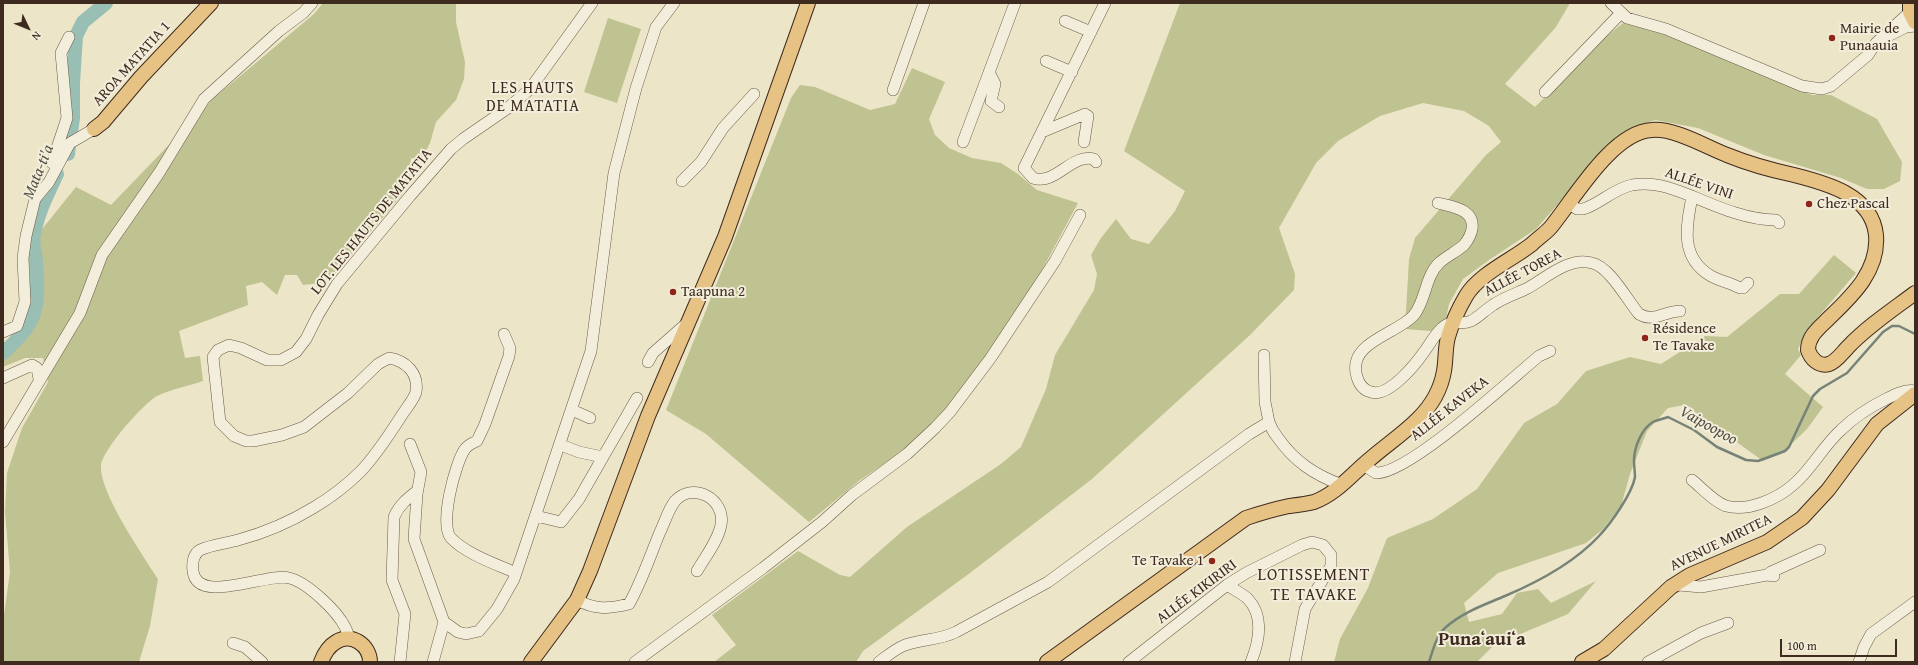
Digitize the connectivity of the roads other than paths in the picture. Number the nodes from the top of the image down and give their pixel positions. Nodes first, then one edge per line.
1 (211, 3) edge
2 (312, 3) edge
3 (592, 3) edge
4 (674, 3) edge
5 (808, 3) edge
6 (924, 3) edge
7 (1015, 3) edge
8 (1105, 3) edge
9 (1611, 3) edge
10 (1912, 12) edge
11 (1621, 13) junction
12 (1065, 21) dead end
13 (1915, 26) edge
14 (1091, 32) junction
15 (69, 37) dead end
16 (1876, 44) junction
17 (1046, 61) dead end
18 (989, 72) junction
19 (1072, 72) junction
20 (893, 90) dead end
21 (1545, 92) dead end
22 (754, 94) dead end
23 (999, 107) dead end
24 (88, 132) joint
25 (1042, 132) junction
26 (963, 142) dead end
27 (1084, 142) dead end
28 (1096, 162) dead end
29 (682, 181) dead end
30 (42, 190) junction
31 (1692, 197) junction
32 (1438, 203) dead end
33 (1568, 203) junction
34 (1080, 215) dead end
35 (1779, 223) dead end
36 (1748, 283) dead end
37 (1915, 294) edge
38 (1680, 311) dead end
39 (1454, 321) junction
40 (688, 323) junction
41 (3, 332) edge
42 (504, 334) dead end
43 (1550, 351) dead end
44 (1264, 355) dead end
45 (648, 362) dead end
46 (3, 378) edge
47 (39, 379) junction
48 (1915, 391) edge
49 (1915, 394) edge
50 (637, 398) dead end
51 (572, 410) junction
52 (590, 418) dead end
53 (1269, 422) junction
54 (3, 442) edge
55 (410, 444) dead end
56 (561, 445) junction
57 (603, 457) junction
58 (1363, 465) junction
59 (1692, 480) dead end
60 (1342, 485) junction
61 (418, 491) junction
62 (536, 516) junction
63 (1820, 550) dead end
64 (697, 571) dead end
65 (516, 573) junction
66 (1227, 585) junction
67 (1671, 587) junction
68 (577, 600) junction
69 (1915, 602) edge
70 (444, 622) junction
71 (1728, 622) dead end
72 (349, 638) junction
73 (233, 643) dead end
74 (262, 662) edge
75 (321, 662) edge
76 (370, 662) edge
77 (400, 662) edge
78 (433, 662) edge
79 (531, 662) edge
80 (635, 662) edge
81 (879, 662) edge
82 (1046, 662) edge
83 (1129, 662) edge
84 (1251, 662) edge
85 (1295, 662) edge
86 (1582, 662) edge
87 (1648, 662) edge
88 (1859, 662) edge

1 - 24 main road, AROA MATATIA 1
2 - 47 street
3 - 72 street, LOT. LES HAUTS DE MATATIA
4 - 51 street
5 - 40 main road
6 - 20 street
7 - 18 street
8 - 14 street
9 - 11 street
10 - 16 street
11 - 16 street
11 - 21 street
12 - 14 street
13 - 16 street
14 - 19 street
15 - 30 street
17 - 19 street
18 - 23 street
18 - 26 street
19 - 25 street
22 - 29 street
24 - 30 street
25 - 27 street
25 - 28 street
30 - 41 street
31 - 33 street, ALLÉE VINI
31 - 35 street, ALLÉE VINI
31 - 36 street
32 - 39 street
33 - 37 main road
33 - 39 main road
34 - 80 street
38 - 39 street, ALLÉE TOREA
39 - 58 main road
40 - 45 street
40 - 68 main road
42 - 65 street
43 - 58 street, ALLÉE KAVEKA
44 - 53 street
46 - 47 street
47 - 54 street
48 - 59 street
49 - 67 main road, AVENUE MIRITEA
50 - 57 street
51 - 52 street
51 - 56 street
53 - 60 street
53 - 81 street
55 - 61 street
56 - 57 street
56 - 62 street
57 - 62 street
58 - 60 main road
60 - 82 main road
61 - 70 street
61 - 77 street
62 - 65 street
63 - 67 street
64 - 68 street
65 - 70 street
66 - 83 street, ALLÉE KIKIRIRI
66 - 84 street
66 - 85 street, ALLÉE KIKIRIRI
67 - 86 main road, AVENUE MIRITEA
68 - 79 main road
69 - 88 street
70 - 78 street
71 - 87 street
72 - 75 main road
72 - 76 main road
73 - 74 street

